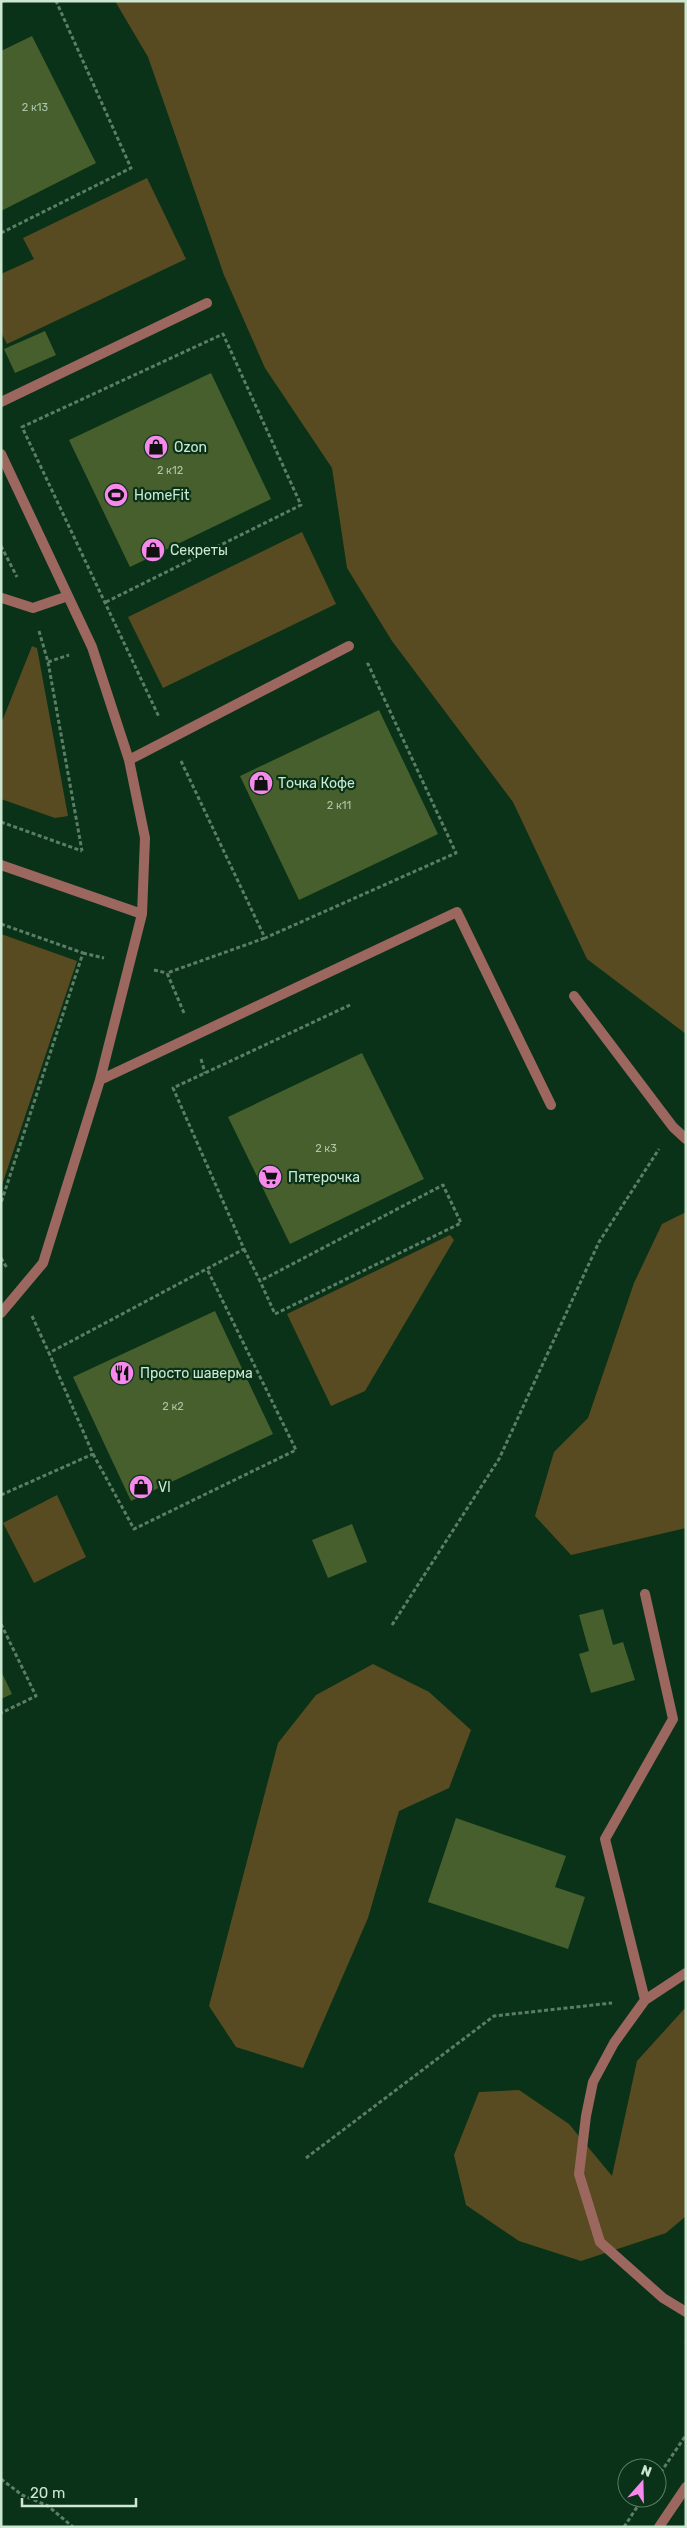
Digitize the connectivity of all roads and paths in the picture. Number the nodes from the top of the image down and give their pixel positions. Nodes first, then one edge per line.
1 (56, 1) edge
2 (1, 233) edge
3 (207, 303) dead end
4 (1, 402) edge
5 (1, 454) edge
6 (1, 546) edge
7 (68, 596) junction
8 (1, 599) edge
9 (106, 602) junction
10 (33, 608) junction
11 (350, 646) dead end
12 (360, 668) dead end
13 (169, 740) junction
14 (188, 755) dead end
15 (129, 760) junction
16 (1, 822) edge
17 (1, 865) edge
18 (142, 914) junction
19 (1, 924) edge
20 (265, 938) junction
21 (574, 996) dead end
22 (350, 1005) dead end
23 (194, 1036) junction
24 (205, 1073) junction
25 (100, 1080) junction
26 (551, 1105) dead end
27 (673, 1127) junction
28 (686, 1139) edge
29 (1, 1203) edge
30 (244, 1250) junction
31 (207, 1269) junction
32 (260, 1281) junction
33 (1, 1313) edge
34 (93, 1454) junction
35 (1, 1494) edge
36 (645, 1594) dead end
37 (1, 1624) edge
38 (392, 1625) dead end
39 (1, 1713) edge
40 (686, 1973) edge
41 (645, 2000) junction
42 (306, 2158) dead end
43 (686, 2312) edge
44 (686, 2435) edge
45 (667, 2463) edge
46 (1, 2478) edge
47 (686, 2487) edge
48 (637, 2508) edge
49 (73, 2527) edge
50 (624, 2527) edge
51 (660, 2527) edge

1 - 2 path
3 - 4 lane
5 - 7 lane
6 - 10 path
7 - 10 lane
7 - 15 lane
8 - 10 lane
9 - 9 path
9 - 13 path
10 - 16 path
11 - 13 lane
12 - 20 path
13 - 15 lane
14 - 20 path
15 - 18 lane
17 - 18 lane
18 - 25 lane
19 - 29 path
20 - 23 path
21 - 27 lane
22 - 24 path
23 - 24 path
23 - 25 lane
23 - 26 lane
24 - 30 path
25 - 33 lane
27 - 28 lane
27 - 38 path
30 - 31 path
30 - 32 path
31 - 34 path
31 - 34 path
32 - 32 path
34 - 35 path
36 - 41 lane
37 - 39 path
40 - 41 lane
41 - 42 path
41 - 43 lane
44 - 45 path
46 - 49 path
47 - 51 lane
48 - 50 path

